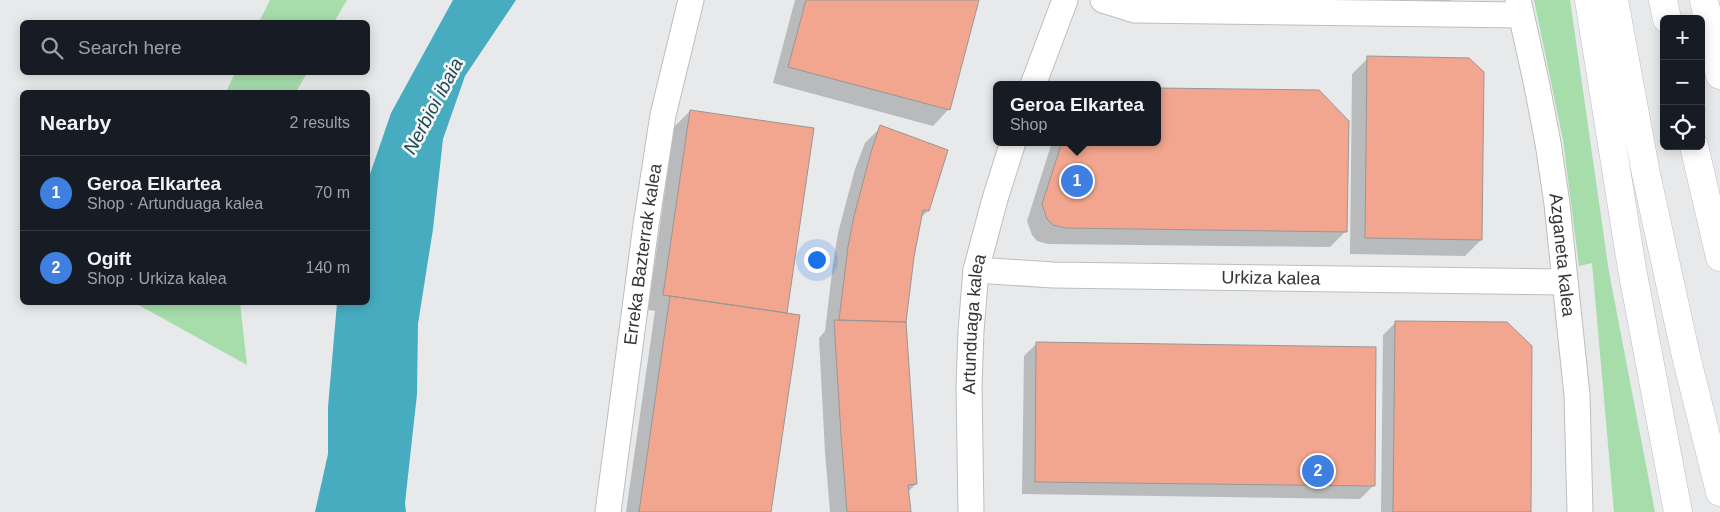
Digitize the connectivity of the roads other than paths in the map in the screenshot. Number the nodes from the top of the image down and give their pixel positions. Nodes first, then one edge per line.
1 (690, 0) edge
2 (1065, 0) edge
3 (1103, 0) edge
4 (1590, 0) edge
5 (1614, 0) edge
6 (1663, 0) edge
7 (1704, 0) edge
8 (1520, 8) edge
9 (1666, 15) edge
10 (1720, 74) edge
11 (1035, 81) edge
12 (1012, 146) edge
13 (1695, 150) edge
14 (1720, 257) edge
15 (976, 270) junction
16 (1565, 282) junction
17 (1720, 492) edge
18 (608, 512) edge
19 (971, 512) edge
20 (1580, 512) edge
21 (1678, 512) edge

1 - 18 street, Erreka Bazterrak kalea
2 - 11 street
3 - 8 street
4 - 21 highway
5 - 17 highway
6 - 9 highway
7 - 10 highway
8 - 16 street, Azganeta kalea
12 - 15 street, Artunduaga kalea
13 - 14 highway
15 - 16 street, Urkiza kalea
15 - 19 street, Artunduaga kalea
16 - 20 street, Azganeta kalea

